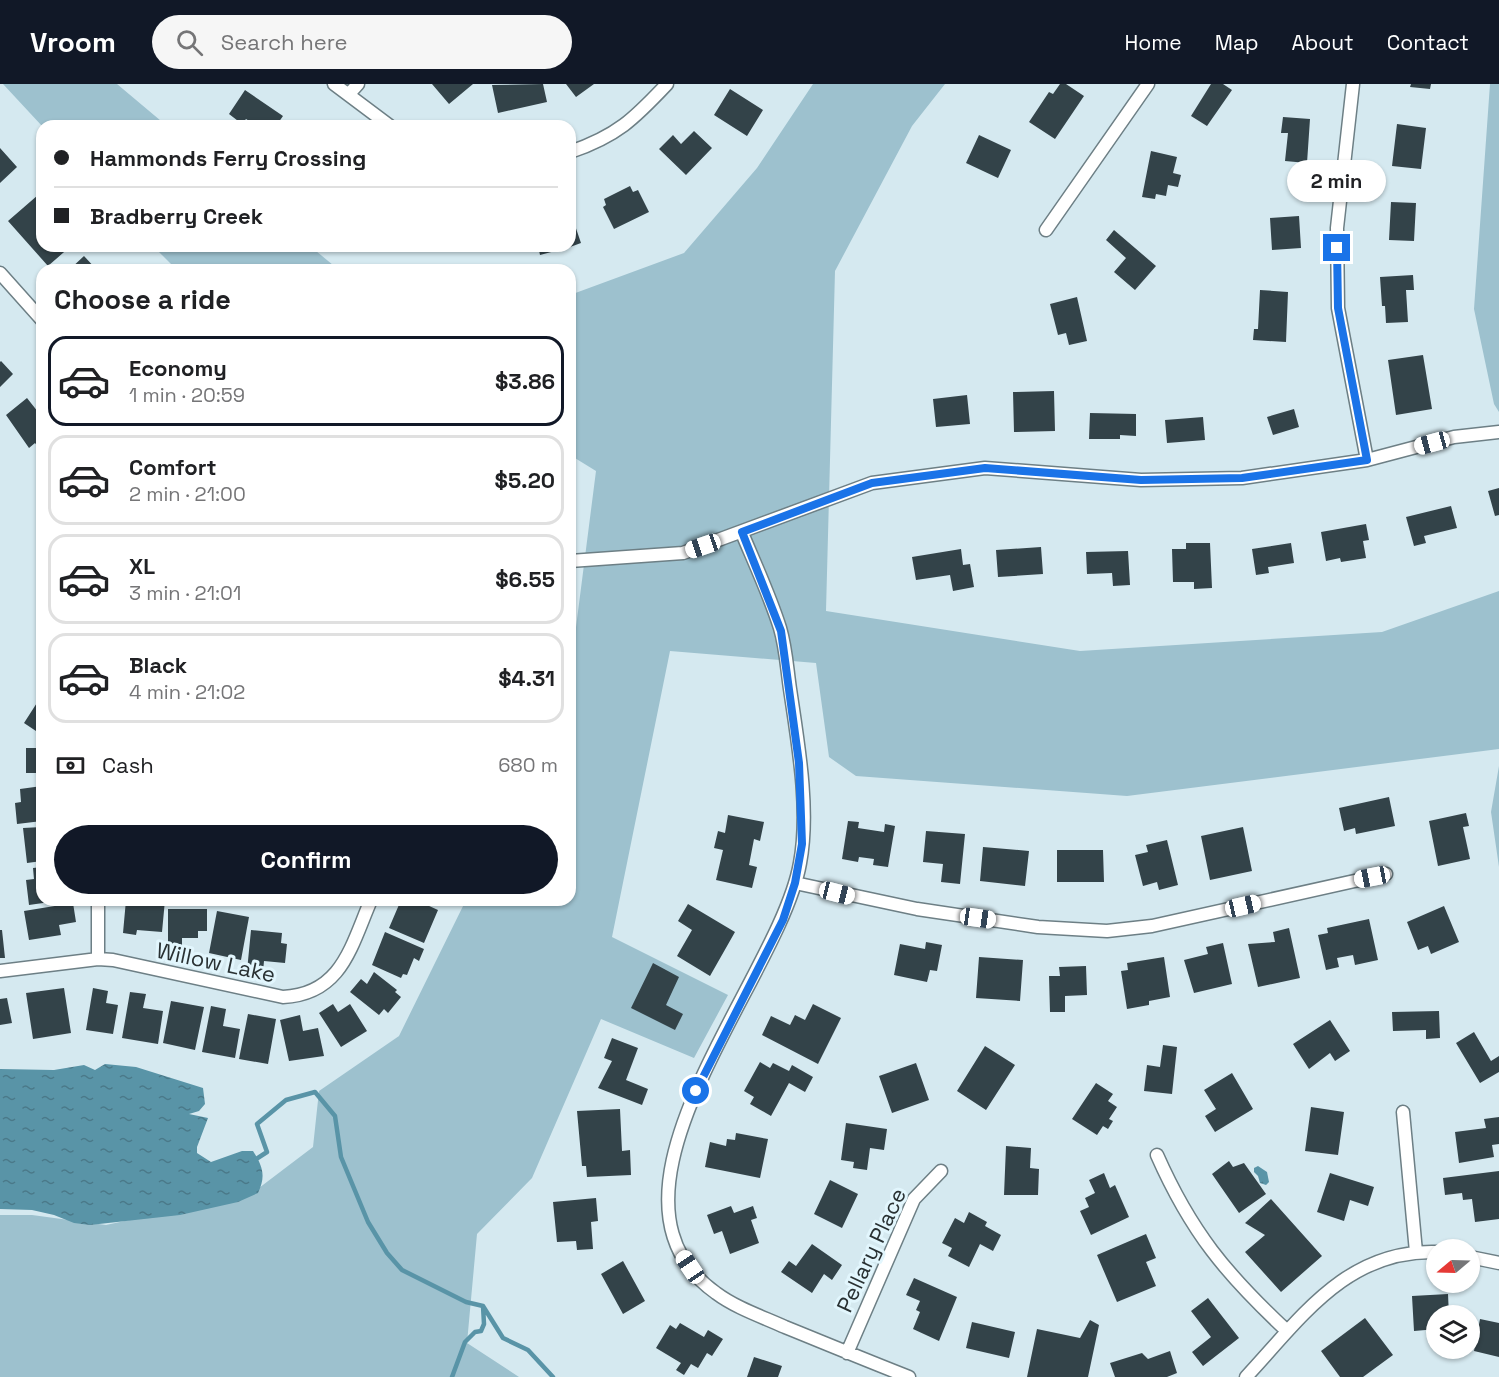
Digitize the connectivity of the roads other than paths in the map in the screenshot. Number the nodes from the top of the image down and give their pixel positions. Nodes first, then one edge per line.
1 (334, 84) edge
2 (358, 84) edge
3 (667, 84) edge
4 (1148, 84) edge
5 (1353, 84) edge
6 (349, 94) junction
7 (382, 120) edge
8 (576, 150) edge
9 (1046, 230) dead end
10 (0, 273) edge
11 (36, 313) edge
12 (1499, 432) edge
13 (1367, 460) junction
14 (742, 532) junction
15 (576, 561) edge
16 (1386, 874) dead end
17 (795, 883) junction
18 (98, 906) edge
19 (368, 906) edge
20 (98, 959) junction
21 (0, 971) edge
22 (1403, 1112) dead end
23 (1157, 1155) dead end
24 (941, 1171) dead end
25 (1416, 1252) junction
26 (1426, 1252) edge
27 (1480, 1259) edge
28 (1499, 1263) edge
29 (1287, 1331) junction
30 (847, 1353) junction
31 (909, 1377) edge
32 (1246, 1377) edge

1 - 6 street
2 - 6 street
3 - 8 street
4 - 9 street
5 - 13 street
6 - 7 street
10 - 11 street
12 - 13 street
13 - 14 street
14 - 15 street
14 - 17 street
16 - 17 street
17 - 30 street
18 - 20 street
19 - 20 street, Willow Lake
20 - 21 street, Willow Lake
22 - 25 street
23 - 29 street
24 - 30 street, Pellary Place
25 - 26 street
25 - 29 street
27 - 28 street
29 - 32 street
30 - 31 street

